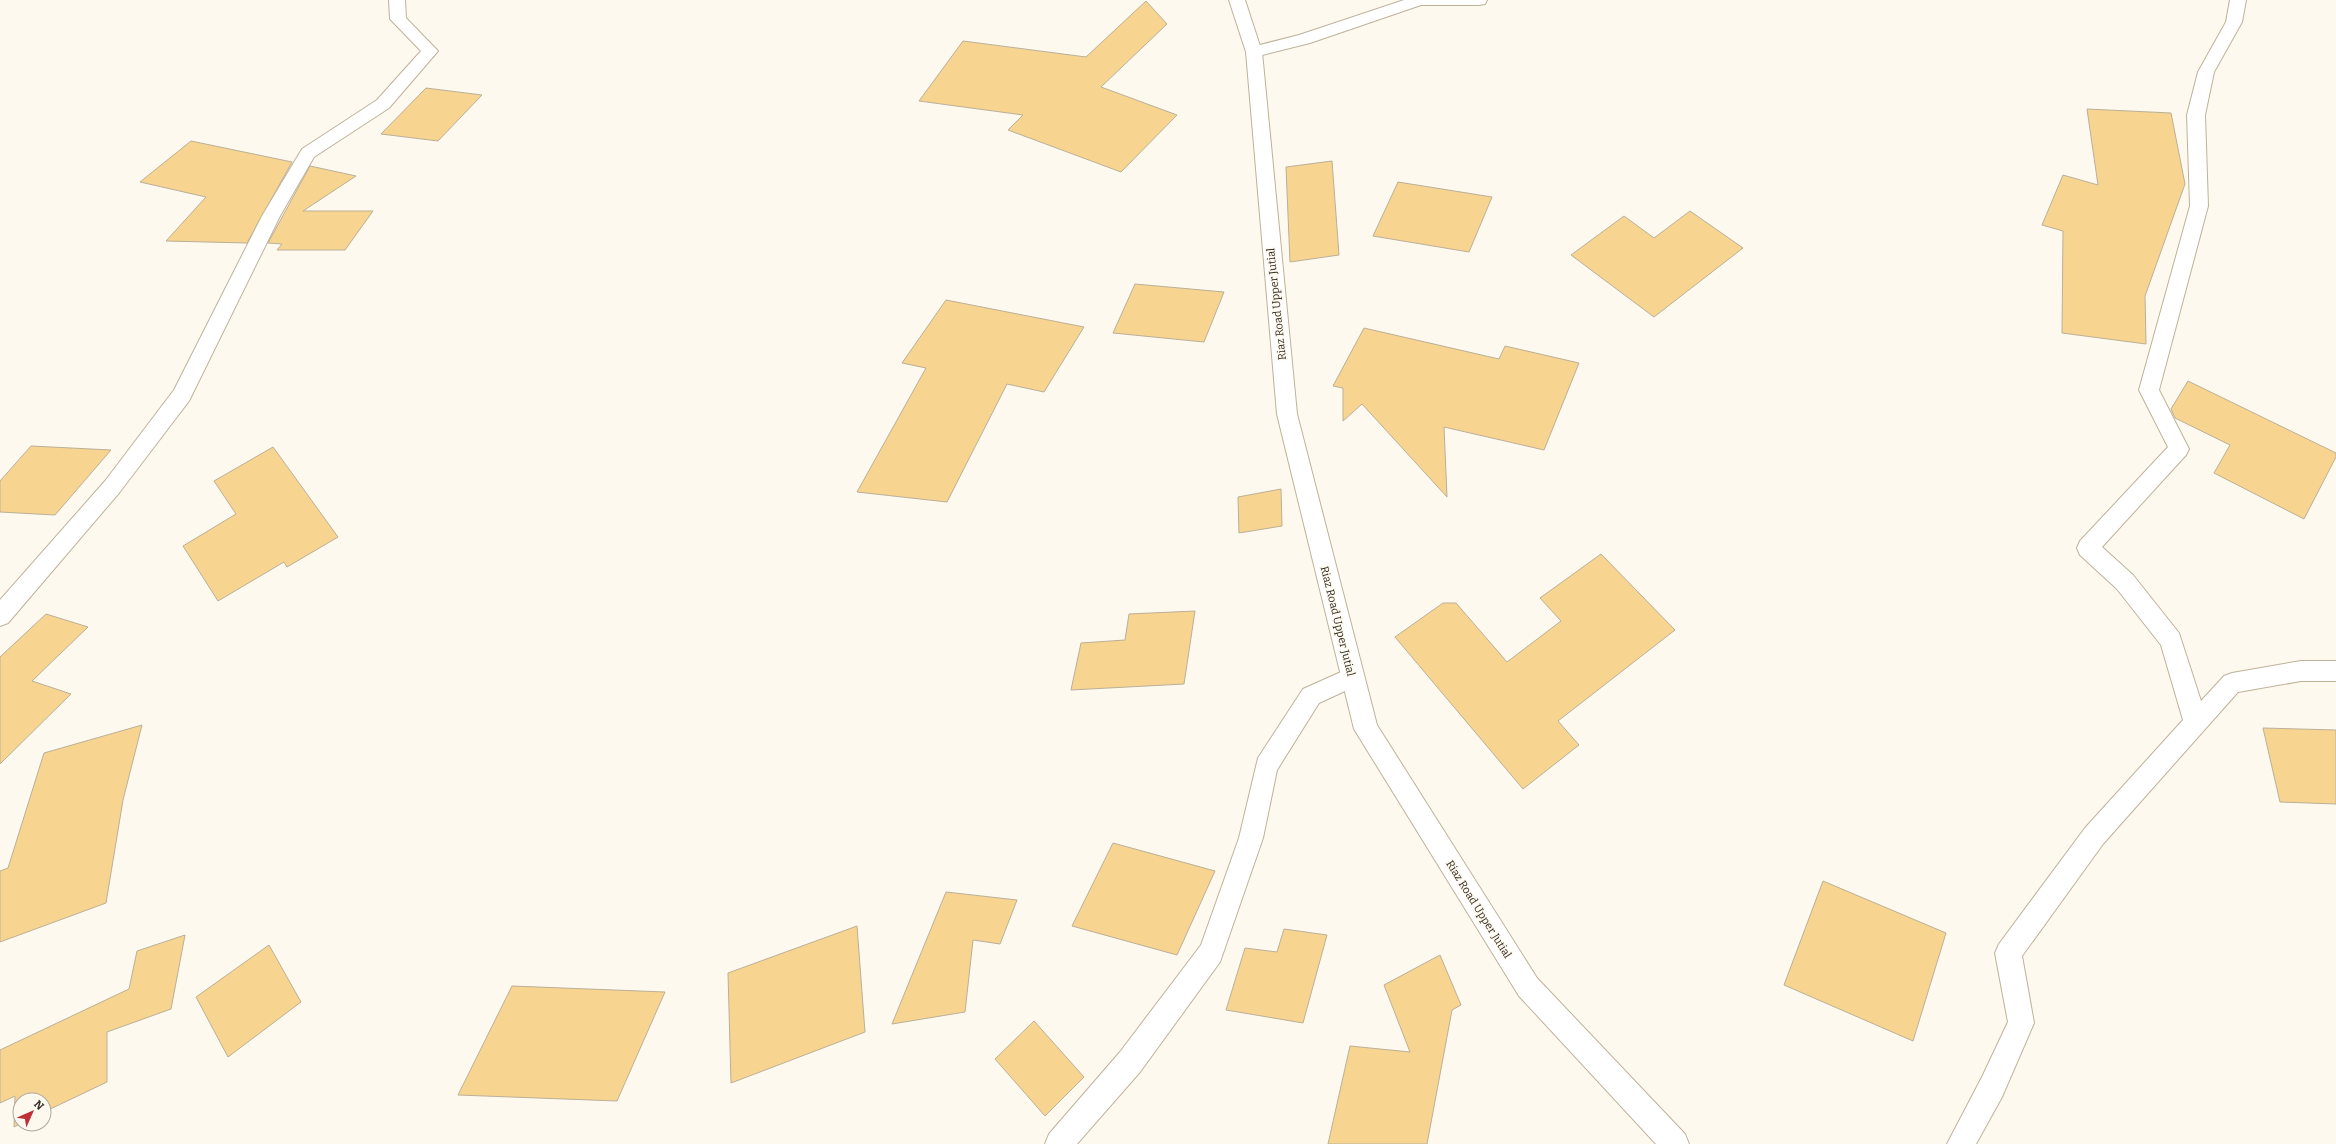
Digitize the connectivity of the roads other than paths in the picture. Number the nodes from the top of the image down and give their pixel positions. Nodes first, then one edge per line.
1 (397, 0) edge
2 (1237, 0) edge
3 (1479, 0) edge
4 (2238, 0) edge
5 (1254, 52) junction
6 (0, 616) edge
7 (2336, 671) edge
8 (1352, 677) junction
9 (2196, 723) junction
10 (1059, 1144) edge
11 (1674, 1144) edge
12 (1961, 1144) edge

1 - 6 street
2 - 5 street, Riaz Road Upper Jutial
3 - 5 street
4 - 9 street
5 - 8 street, Riaz Road Upper Jutial
7 - 9 street
8 - 10 street
8 - 11 street, Riaz Road Upper Jutial
9 - 12 street

